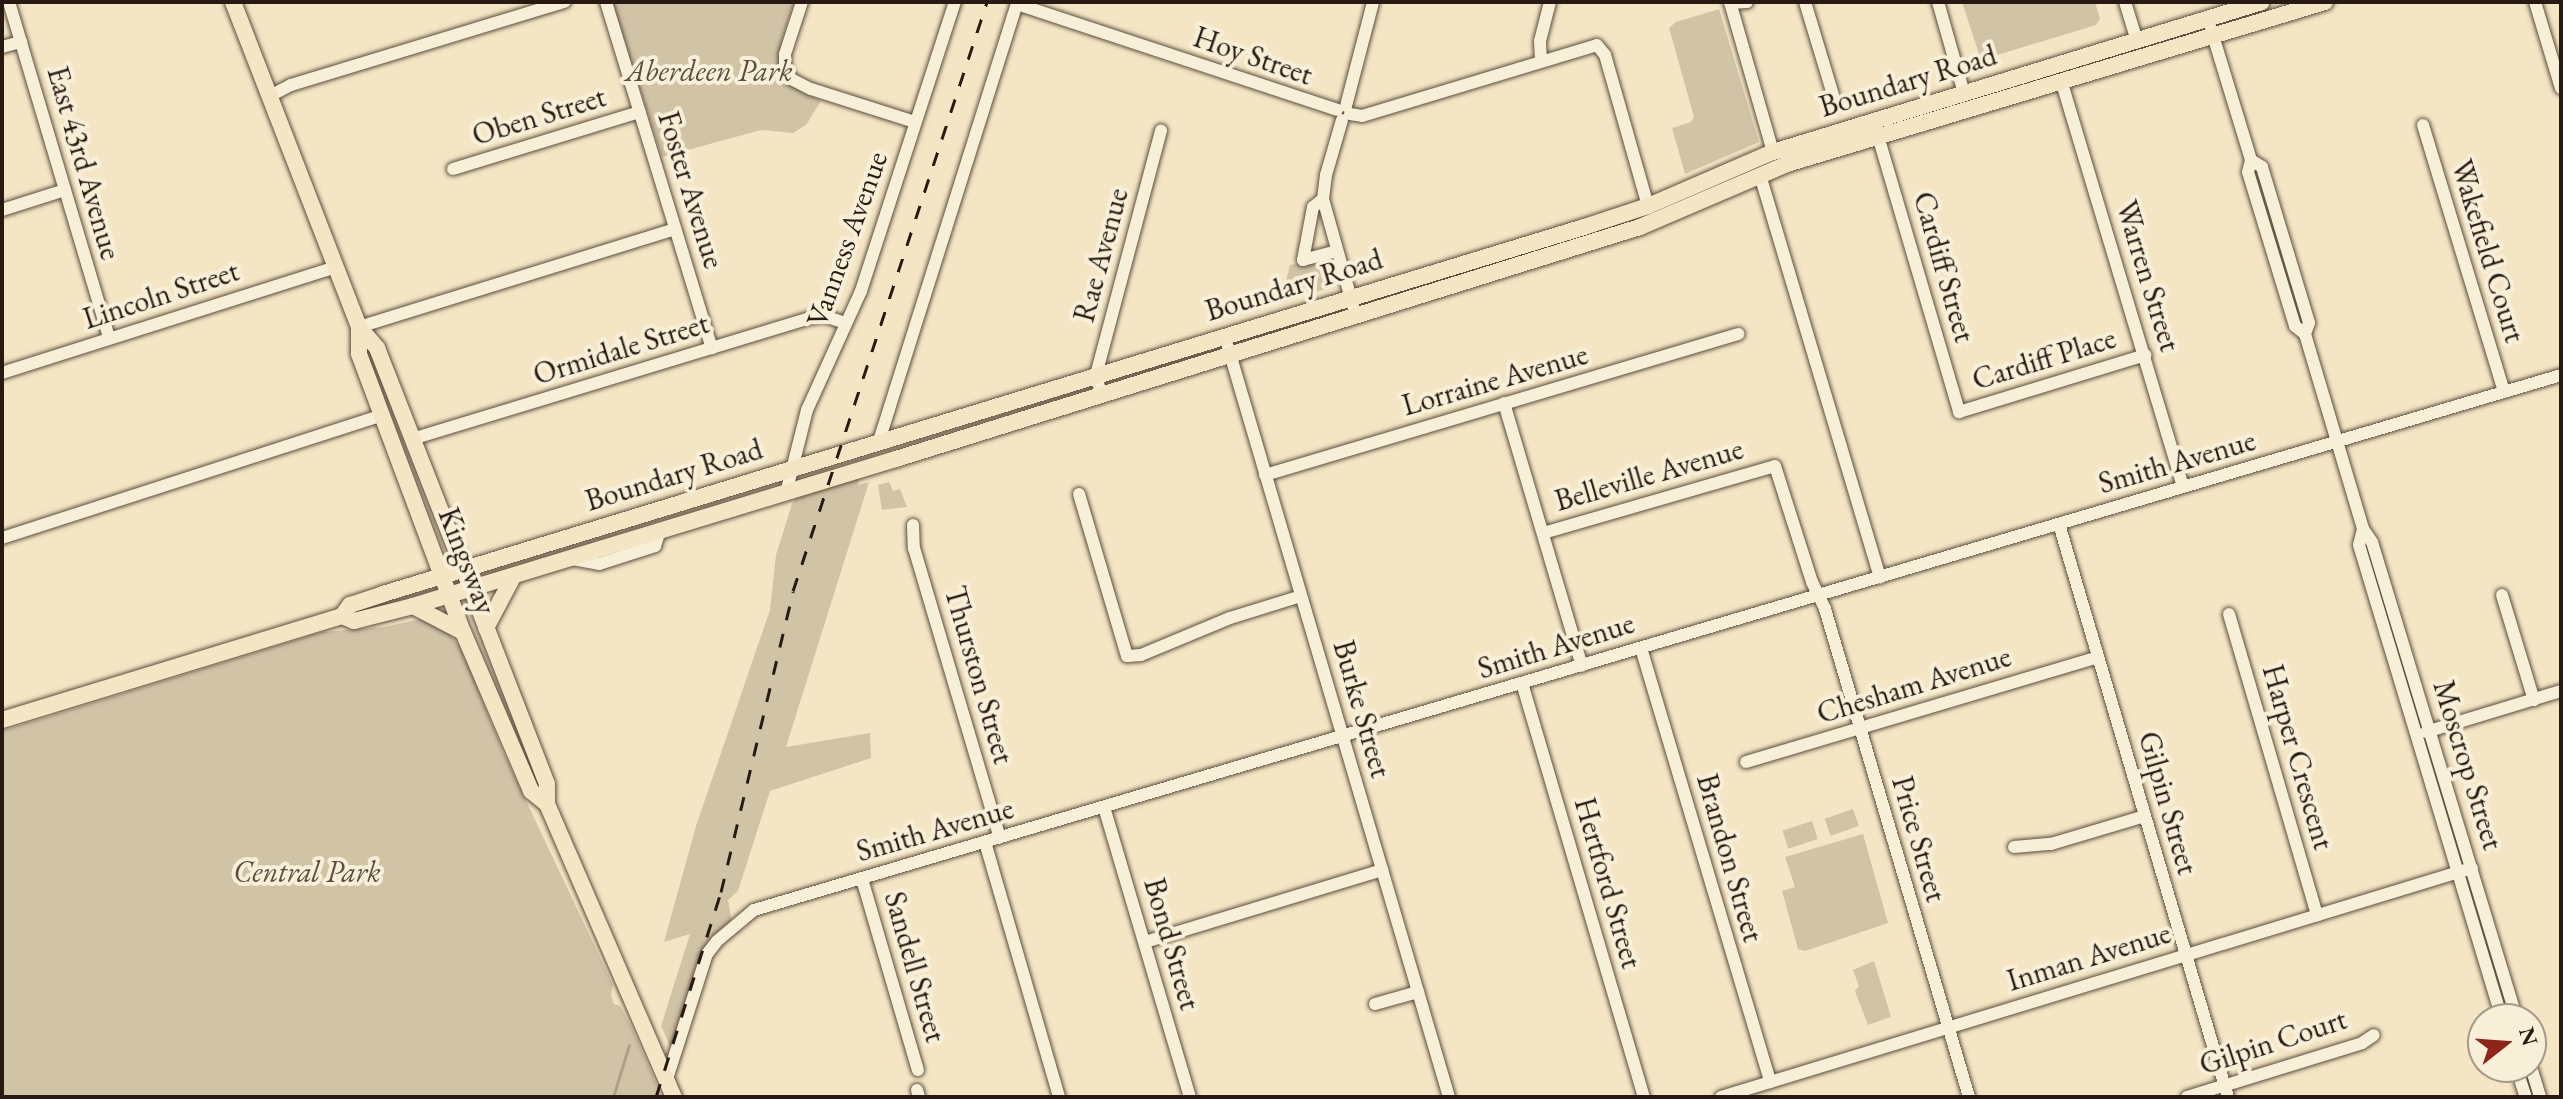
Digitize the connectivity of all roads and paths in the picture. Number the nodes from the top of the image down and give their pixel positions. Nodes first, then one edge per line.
1 (9, 2) edge
2 (233, 2) edge
3 (565, 2) edge
4 (606, 2) edge
5 (802, 2) edge
6 (955, 2) edge
7 (1373, 2) edge
8 (1550, 2) edge
9 (1730, 2) edge
10 (1747, 2) edge
11 (1805, 2) edge
12 (1938, 2) edge
13 (2125, 2) edge
14 (2262, 2) edge
15 (2325, 2) edge
16 (2535, 2) edge
17 (1017, 3) edge
18 (2211, 26) junction
19 (2137, 41) junction
20 (21, 42) junction
21 (2, 47) edge
22 (1541, 61) junction
23 (2061, 80) junction
24 (2561, 88) edge
25 (1964, 93) junction
26 (1833, 95) dead end
27 (270, 96) junction
28 (639, 112) junction
29 (1344, 113) junction
30 (915, 122) junction
31 (2423, 125) dead end
32 (1161, 130) dead end
33 (1878, 136) junction
34 (1773, 152) junction
35 (453, 169) dead end
36 (1760, 175) junction
37 (1730, 187) junction
38 (65, 190) junction
39 (1323, 199) junction
40 (1648, 206) junction
41 (2, 210) edge
42 (675, 229) junction
43 (1337, 251) junction
44 (337, 267) junction
45 (1351, 297) junction
46 (1357, 316) junction
47 (846, 323) junction
48 (359, 327) junction
49 (1738, 334) dead end
50 (1224, 336) junction
51 (109, 338) junction
52 (712, 348) junction
53 (1230, 355) junction
54 (2145, 355) junction
55 (2, 373) edge
56 (1096, 375) junction
57 (2561, 375) edge
58 (2504, 392) junction
59 (1101, 394) junction
60 (1504, 403) junction
61 (1959, 412) joint
62 (382, 415) junction
63 (412, 439) junction
64 (879, 441) junction
65 (2337, 442) junction
66 (793, 467) junction
67 (1265, 475) junction
68 (2183, 487) junction
69 (786, 493) junction
70 (1079, 494) dead end
71 (2059, 524) junction
72 (913, 525) dead end
73 (1543, 533) junction
74 (2, 538) edge
75 (464, 570) junction
76 (443, 576) junction
77 (513, 577) junction
78 (1880, 577) junction
79 (471, 588) junction
80 (450, 595) junction
81 (1819, 595) junction
82 (2502, 595) dead end
83 (1301, 596) junction
84 (413, 606) junction
85 (2229, 614) dead end
86 (342, 616) junction
87 (486, 628) junction
88 (463, 632) junction
89 (1641, 648) junction
90 (2098, 657) junction
91 (1582, 666) junction
92 (1522, 683) junction
93 (2561, 691) edge
94 (2534, 700) junction
95 (2, 720) edge
96 (1860, 729) junction
97 (2425, 733) junction
98 (1343, 736) junction
99 (1746, 762) dead end
100 (547, 804) junction
101 (1104, 807) junction
102 (2145, 816) junction
103 (1000, 838) junction
104 (985, 842) junction
105 (2014, 847) dead end
106 (2472, 868) junction
107 (1382, 870) junction
108 (2458, 872) junction
109 (862, 879) junction
110 (2317, 915) junction
111 (1145, 942) junction
112 (2186, 955) junction
113 (1418, 992) junction
114 (2497, 1003) edge
115 (2512, 1003) edge
116 (1375, 1004) dead end
117 (1948, 1027) junction
118 (2374, 1035) dead end
119 (918, 1070) dead end
120 (667, 1079) junction
121 (1770, 1082) junction
122 (2226, 1091) edge
123 (674, 1097) edge
124 (1059, 1097) edge
125 (1190, 1097) edge
126 (1449, 1097) edge
127 (1644, 1097) edge
128 (1721, 1097) edge
129 (1969, 1097) edge
130 (2187, 1097) edge

1 - 20 street, East 43rd Avenue
2 - 27 main road, Kingsway
3 - 27 street
4 - 28 street, Foster Avenue
5 - 30 street
6 - 30 street, Vanness Avenue
7 - 29 street
8 - 22 street
9 - 10 street
9 - 34 street
11 - 26 street
12 - 25 street
13 - 19 street
14 - 18 main road, Boundary Road
15 - 18 main road, Boundary Road
16 - 24 street
17 - 29 street, Hoy Street
17 - 64 street
18 - 19 main road, Boundary Road
18 - 23 main road, Boundary Road
18 - 65 street, Moscrop Street
19 - 25 main road, Boundary Road
20 - 21 street
20 - 38 street, East 43rd Avenue
22 - 29 street, Hoy Street
22 - 40 street, Hoy Street
23 - 33 main road, Boundary Road
23 - 54 street, Warren Street
25 - 34 main road, Boundary Road
27 - 44 main road, Kingsway
28 - 35 street, Oben Street
28 - 42 street, Foster Avenue
29 - 39 street
30 - 47 street, Vanness Avenue
31 - 58 street, Wakefield Court
32 - 56 street, Rae Avenue
33 - 36 main road, Boundary Road
33 - 61 street, Cardiff Street
34 - 37 main road
34 - 40 main road, Boundary Road
36 - 37 main road, Boundary Road
36 - 78 street
37 - 46 main road, Boundary Road
38 - 41 street
38 - 51 street, East 43rd Avenue
39 - 43 street
39 - 43 street
40 - 45 main road, Boundary Road
42 - 48 street
42 - 52 street, Foster Avenue
43 - 45 street
44 - 48 main road, Kingsway
44 - 51 street, Lincoln Street
45 - 46 street
45 - 50 main road, Boundary Road
46 - 53 main road, Boundary Road
47 - 52 street, Ormidale Street
47 - 66 street, Vanness Avenue
48 - 62 main road, Kingsway
48 - 63 main road, Kingsway
49 - 60 street, Lorraine Avenue
50 - 53 street, Burke Street
50 - 56 main road, Boundary Road
51 - 55 street, Lincoln Street
52 - 63 street, Ormidale Street
53 - 59 main road, Boundary Road
53 - 67 street, Burke Street
54 - 61 street, Cardiff Place
54 - 68 street, Warren Street
56 - 59 street, Rae Avenue
56 - 64 main road, Boundary Road
57 - 58 street, Smith Avenue
58 - 65 street, Smith Avenue
59 - 69 main road, Boundary Road
60 - 67 street, Lorraine Avenue
60 - 73 street
62 - 74 street
62 - 76 main road, Kingsway
63 - 75 main road, Kingsway
64 - 66 main road, Boundary Road
65 - 68 street, Smith Avenue
65 - 97 street, Moscrop Street
66 - 69 street, Vanness Avenue
66 - 75 main road, Boundary Road
67 - 83 street, Burke Street
68 - 71 street, Smith Avenue
69 - 77 main road, Boundary Road
70 - 83 street
71 - 78 street, Smith Avenue
71 - 90 street, Gilpin Street
72 - 103 street, Thurston Street
73 - 81 street, Belleville Avenue
73 - 91 street
75 - 76 main road, Boundary Road
75 - 79 main road, Kingsway
76 - 80 main road, Kingsway
76 - 86 main road, Boundary Road
77 - 79 main road, Boundary Road
77 - 87 main road
78 - 81 street, Smith Avenue
79 - 80 main road, Boundary Road
79 - 87 main road, Kingsway
80 - 84 main road, Boundary Road
80 - 88 main road, Kingsway
81 - 89 street, Smith Avenue
81 - 96 street, Price Street
82 - 94 street
83 - 98 street, Burke Street
84 - 86 main road, Boundary Road
84 - 88 main road
85 - 110 street, Harper Crescent
86 - 95 main road, Boundary Road
87 - 100 main road, Kingsway
88 - 100 main road, Kingsway
89 - 91 street, Smith Avenue
89 - 121 street, Brandon Street
90 - 96 street, Chesham Avenue
90 - 102 street, Gilpin Street
91 - 92 street, Smith Avenue
92 - 98 street, Smith Avenue
92 - 127 street, Hertford Street
93 - 94 street
94 - 97 street
96 - 99 street, Chesham Avenue
96 - 117 street, Price Street
97 - 106 street, Moscrop Street
97 - 108 street, Moscrop Street
98 - 101 street, Smith Avenue
98 - 107 street, Burke Street
100 - 120 main road, Kingsway
101 - 103 street, Smith Avenue
101 - 111 street, Bond Street
102 - 105 street
102 - 112 street, Gilpin Street
103 - 104 street, Smith Avenue
104 - 109 street, Smith Avenue
104 - 124 street
106 - 108 street, Inman Avenue
106 - 115 street, Moscrop Street
107 - 111 street
107 - 113 street, Burke Street
108 - 110 street, Inman Avenue
108 - 114 street, Moscrop Street
109 - 119 street, Sandell Street
109 - 120 street, Smith Avenue
110 - 112 street, Inman Avenue
111 - 125 street, Bond Street
112 - 117 street, Inman Avenue
112 - 122 street, Gilpin Street
113 - 116 street
113 - 126 street, Burke Street
117 - 121 street, Inman Avenue
117 - 129 street, Price Street
118 - 122 street, Gilpin Court
120 - 123 main road, Kingsway
121 - 128 street, Inman Avenue
122 - 130 street, Gilpin Court

